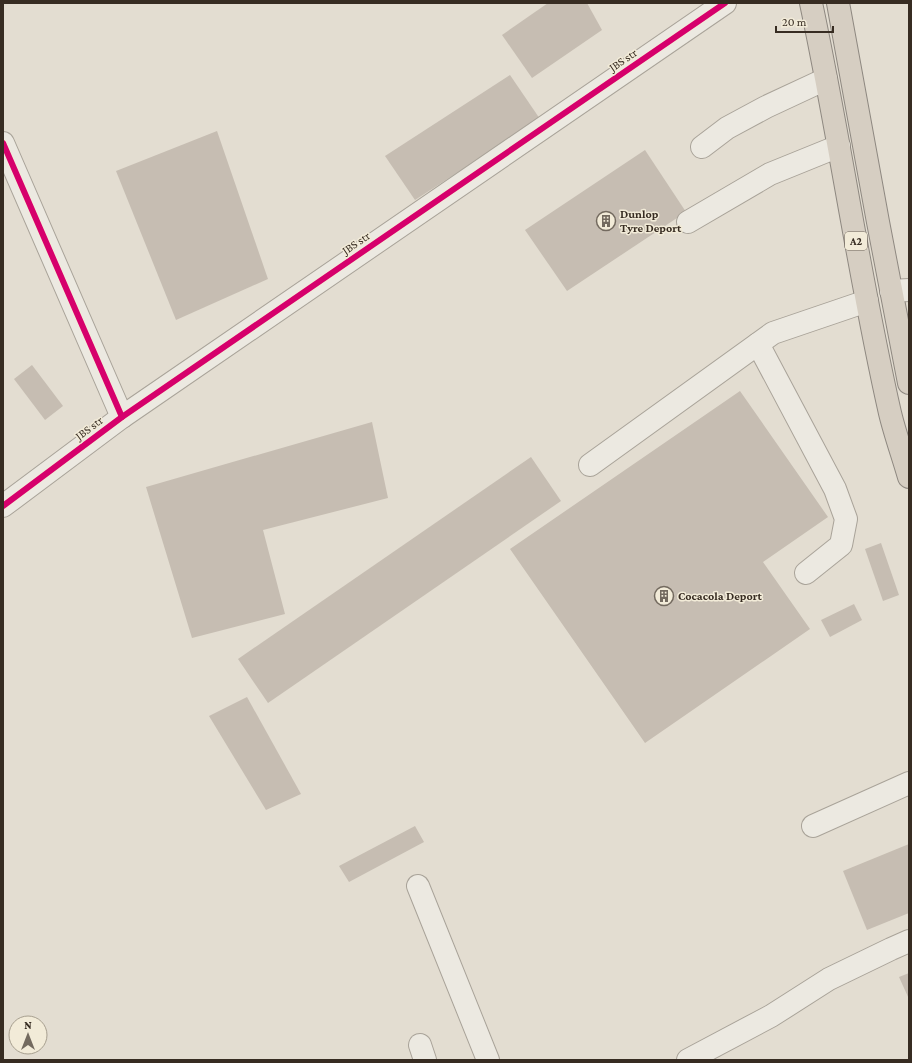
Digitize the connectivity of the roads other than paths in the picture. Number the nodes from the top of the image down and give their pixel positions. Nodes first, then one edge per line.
1 (725, 3) edge
2 (811, 3) edge
3 (838, 3) edge
4 (826, 79) junction
5 (839, 146) junction
6 (702, 147) dead end
7 (6, 155) edge
8 (688, 222) dead end
9 (900, 291) edge
10 (867, 301) junction
11 (758, 344) junction
12 (909, 383) edge
13 (122, 417) junction
14 (590, 465) dead end
15 (909, 477) edge
16 (3, 506) edge
17 (806, 573) dead end
18 (909, 783) edge
19 (813, 826) dead end
20 (418, 886) dead end
21 (909, 941) edge
22 (488, 1060) edge
23 (688, 1060) edge

1 - 13 street, JBS str
2 - 4 highway, A2
3 - 9 highway, A2
4 - 5 highway, A2
4 - 6 street
5 - 8 street
5 - 10 highway, A2
7 - 13 street
9 - 12 highway, A2
10 - 11 street
10 - 15 highway, A2
11 - 14 street
11 - 17 street
13 - 16 street, JBS str
18 - 19 street
20 - 22 street
21 - 23 street

